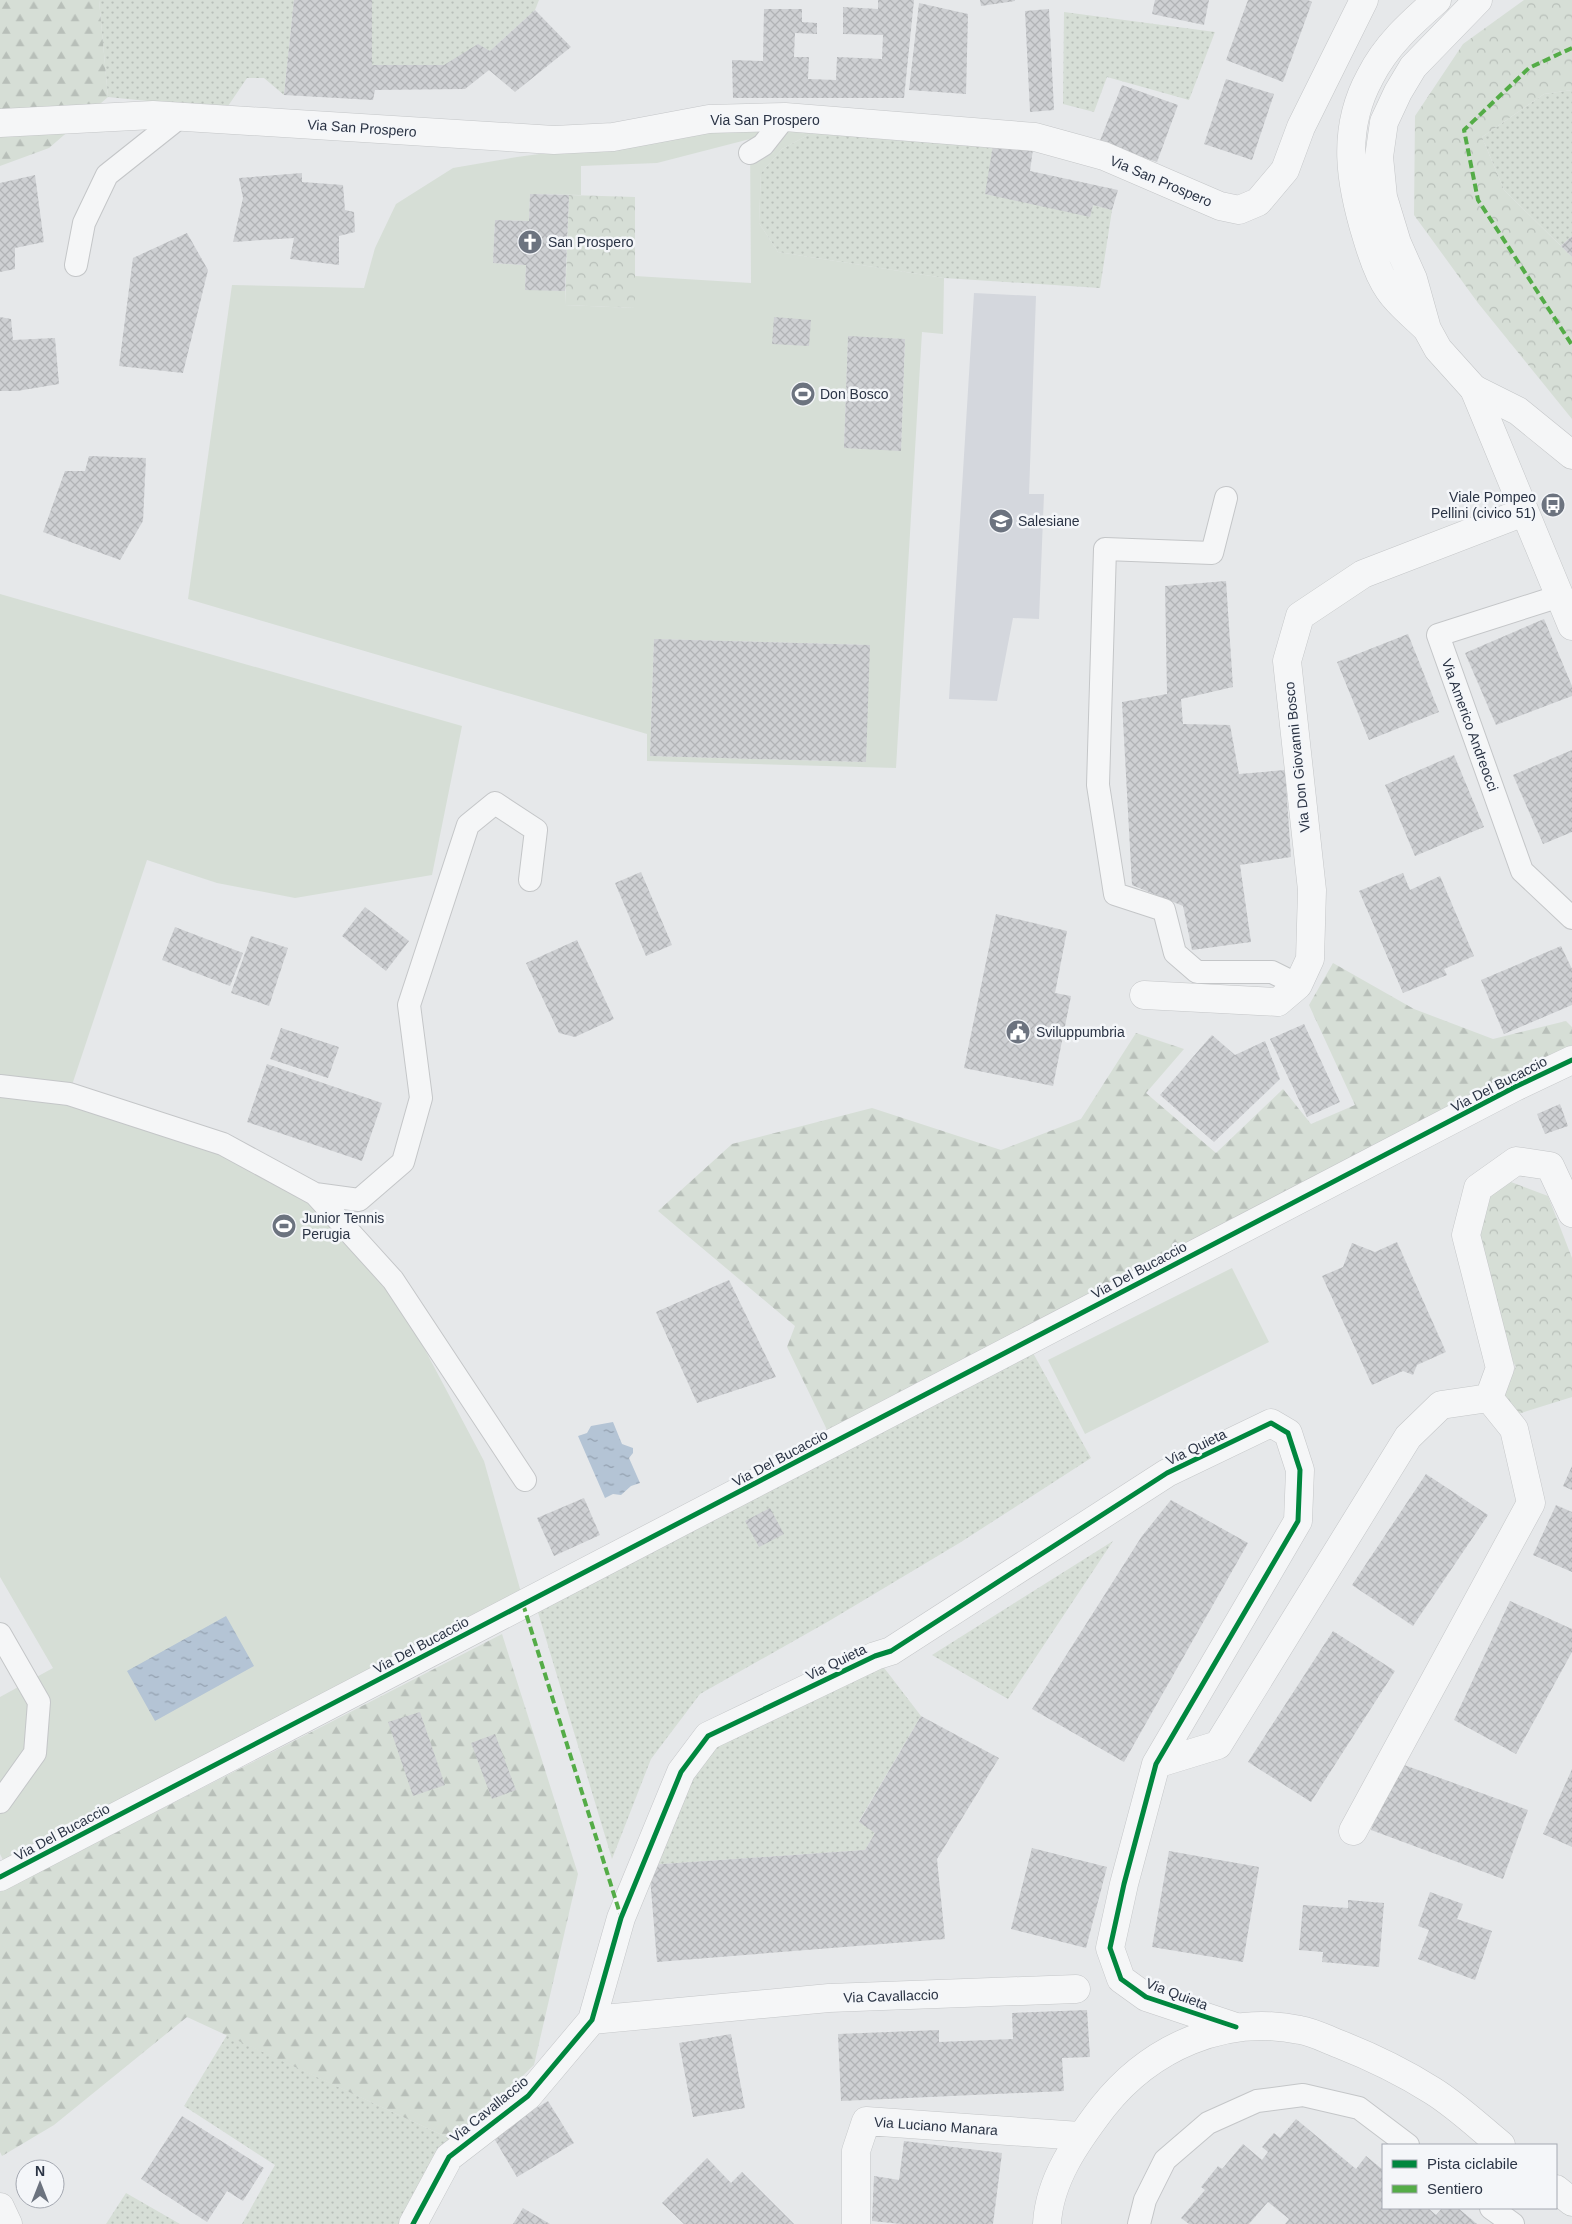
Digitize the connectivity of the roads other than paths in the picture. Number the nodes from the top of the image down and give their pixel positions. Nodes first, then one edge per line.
1 (1364, 0) edge
2 (1437, 0) edge
3 (1478, 0) edge
4 (180, 117) junction
5 (786, 117) junction
6 (0, 123) edge
7 (750, 154) dead end
8 (76, 265) dead end
9 (1427, 329) junction
10 (1474, 390) junction
11 (1572, 455) edge
12 (1226, 498) dead end
13 (1524, 512) junction
14 (1560, 596) junction
15 (1572, 626) edge
16 (530, 880) dead end
17 (1572, 918) edge
18 (1298, 985) junction
19 (1144, 995) dead end
20 (1572, 1060) edge
21 (0, 1086) edge
22 (315, 1194) junction
23 (1572, 1213) edge
24 (1489, 1398) junction
25 (525, 1480) dead end
26 (0, 1634) edge
27 (1156, 1764) junction
28 (0, 1802) edge
29 (1353, 1831) dead end
30 (0, 1877) edge
31 (1076, 1989) dead end
32 (592, 2020) junction
33 (1236, 2027) junction
34 (1080, 2136) junction
35 (1407, 2144) edge
36 (1500, 2144) edge
37 (1557, 2190) edge
38 (1572, 2202) edge
39 (0, 2207) edge
40 (1492, 2209) edge
41 (8, 2224) edge
42 (413, 2224) edge
43 (856, 2224) edge
44 (1047, 2224) edge
45 (1139, 2224) edge
46 (1513, 2224) edge

1 - 5 street, Via San Prospero
2 - 9 street
3 - 9 street
4 - 5 street, Via San Prospero
4 - 6 street, Via San Prospero
4 - 8 lane
5 - 7 lane
9 - 10 street
10 - 11 street
10 - 13 street
12 - 18 lane
13 - 14 street
13 - 18 street, Via Don Giovanni Bosco
14 - 15 street
14 - 17 lane, Via Americo Andreocci
16 - 22 lane
18 - 19 street, Via Don Giovanni Bosco
20 - 30 street, Via Del Bucaccio
21 - 22 lane
22 - 25 lane
23 - 24 street
24 - 27 street
24 - 29 street
26 - 28 lane
27 - 32 street, Via Quieta
27 - 33 street, Via Quieta
31 - 32 street, Via Cavallaccio
32 - 42 street, Via Cavallaccio
33 - 34 street
33 - 36 street
34 - 43 street, Via Luciano Manara
34 - 44 street
35 - 45 lane
37 - 38 street
39 - 41 street
40 - 46 lane

